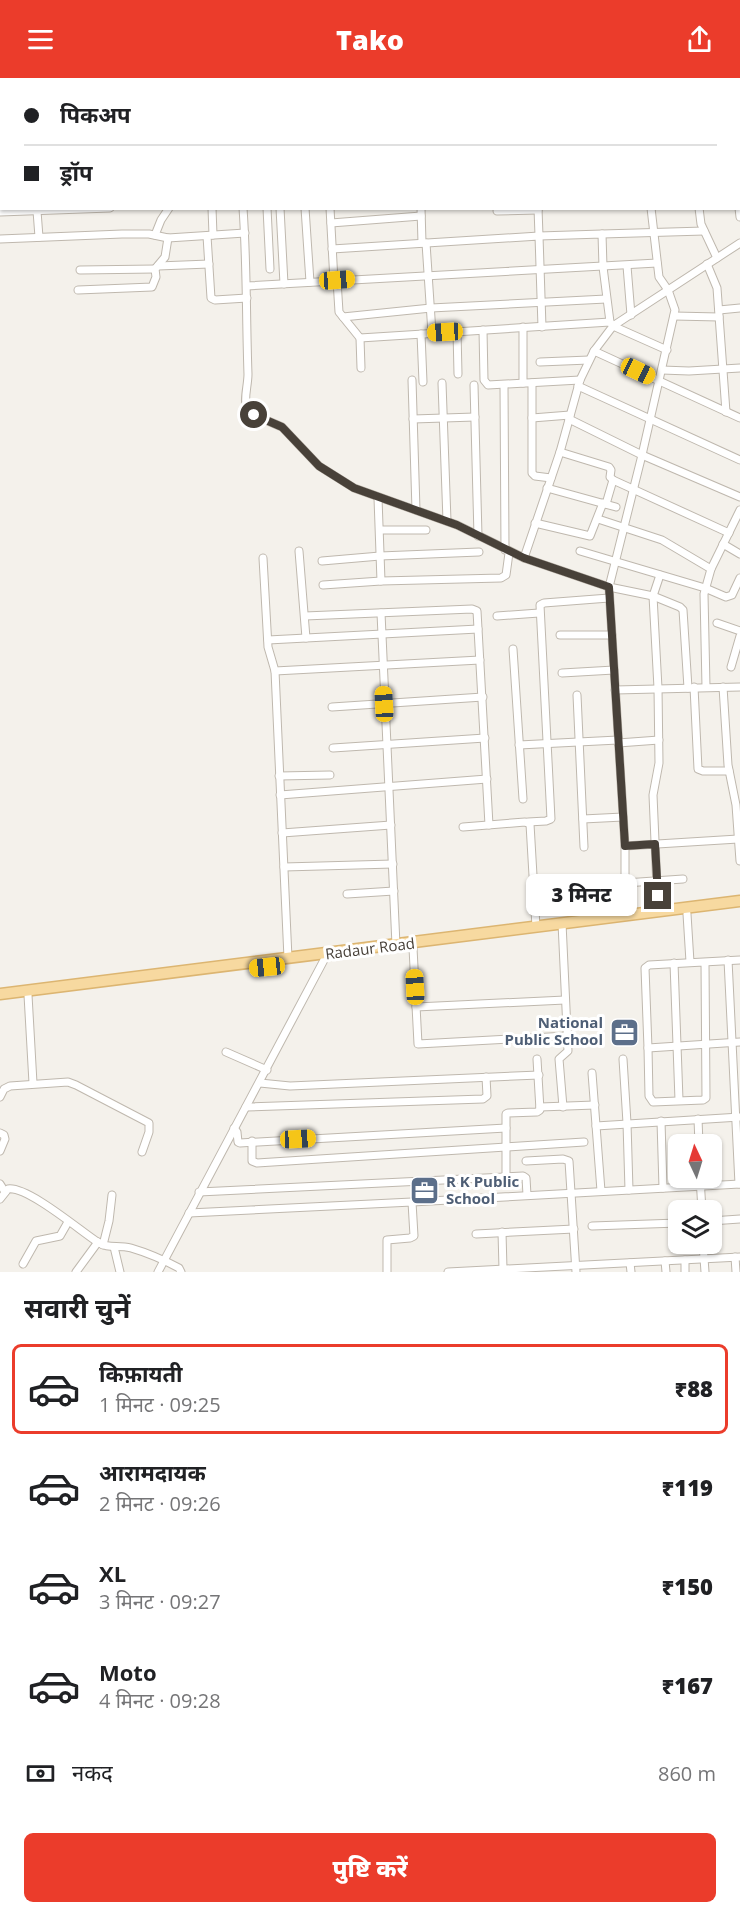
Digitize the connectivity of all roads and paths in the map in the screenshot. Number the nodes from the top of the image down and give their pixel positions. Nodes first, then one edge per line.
1 (61, 210) edge
2 (168, 210) edge
3 (212, 210) edge
4 (243, 210) edge
5 (267, 210) edge
6 (280, 210) edge
7 (305, 210) edge
8 (330, 210) edge
9 (518, 210) edge
10 (538, 210) edge
11 (651, 210) edge
12 (699, 210) edge
13 (37, 211) junction
14 (498, 211) dead end
15 (0, 212) edge
16 (421, 212) edge
17 (331, 223) junction
18 (704, 231) junction
19 (245, 233) junction
20 (655, 233) junction
21 (602, 234) junction
22 (155, 235) junction
23 (210, 235) junction
24 (539, 236) junction
25 (39, 237) junction
26 (168, 238) junction
27 (0, 239) edge
28 (424, 243) junction
29 (740, 243) edge
30 (332, 249) junction
31 (717, 258) junction
32 (657, 263) junction
33 (209, 264) junction
34 (707, 264) junction
35 (627, 266) junction
36 (603, 267) junction
37 (157, 268) junction
38 (270, 269) dead end
39 (80, 270) dead end
40 (539, 270) junction
41 (428, 275) junction
42 (335, 280) junction
43 (310, 282) junction
44 (284, 284) junction
45 (247, 286) junction
46 (78, 290) dead end
47 (668, 290) junction
48 (247, 298) junction
49 (606, 299) junction
50 (541, 303) junction
51 (430, 308) junction
52 (740, 308) edge
53 (719, 314) junction
54 (631, 315) junction
55 (343, 316) junction
56 (674, 316) junction
57 (611, 324) junction
58 (523, 327) junction
59 (542, 327) junction
60 (483, 330) junction
61 (457, 331) junction
62 (432, 333) junction
63 (421, 334) junction
64 (360, 338) junction
65 (667, 350) junction
66 (594, 351) junction
67 (589, 360) junction
68 (540, 362) dead end
69 (361, 368) dead end
70 (740, 368) edge
71 (723, 369) junction
72 (662, 370) junction
73 (458, 375) dead end
74 (412, 380) dead end
75 (660, 381) junction
76 (423, 382) dead end
77 (532, 382) junction
78 (442, 383) dead end
79 (523, 383) junction
80 (579, 383) junction
81 (474, 385) dead end
82 (504, 385) junction
83 (726, 412) junction
84 (475, 417) junction
85 (570, 417) junction
86 (444, 418) junction
87 (532, 418) junction
88 (650, 418) junction
89 (740, 418) edge
90 (413, 419) junction
91 (560, 452) junction
92 (642, 455) junction
93 (740, 460) edge
94 (551, 478) junction
95 (613, 480) junction
96 (547, 488) junction
97 (633, 489) junction
98 (740, 497) edge
99 (378, 498) junction
100 (604, 503) junction
101 (616, 507) dead end
102 (416, 510) junction
103 (740, 510) edge
104 (598, 519) junction
105 (447, 521) junction
106 (535, 523) junction
107 (623, 527) junction
108 (380, 530) junction
109 (426, 530) dead end
110 (729, 533) junction
111 (478, 536) junction
112 (723, 544) junction
113 (299, 551) dead end
114 (507, 551) junction
115 (580, 551) dead end
116 (479, 552) dead end
117 (740, 555) edge
118 (380, 556) junction
119 (263, 558) dead end
120 (524, 558) junction
121 (322, 561) dead end
122 (616, 562) junction
123 (711, 569) junction
124 (660, 575) junction
125 (740, 578) edge
126 (381, 582) junction
127 (323, 585) dead end
128 (609, 587) junction
129 (705, 588) junction
130 (653, 596) junction
131 (609, 598) junction
132 (381, 613) junction
133 (539, 613) junction
134 (305, 616) junction
135 (497, 616) dead end
136 (717, 623) dead end
137 (478, 629) junction
138 (740, 631) edge
139 (381, 634) junction
140 (612, 634) junction
141 (560, 635) dead end
142 (740, 636) edge
143 (306, 638) junction
144 (268, 640) junction
145 (513, 649) dead end
146 (480, 660) junction
147 (382, 665) junction
148 (731, 667) dead end
149 (614, 670) junction
150 (274, 671) junction
151 (562, 673) dead end
152 (691, 687) junction
153 (706, 687) junction
154 (723, 687) junction
155 (740, 687) edge
156 (658, 688) junction
157 (615, 690) junction
158 (577, 695) dead end
159 (483, 697) junction
160 (384, 704) junction
161 (332, 707) dead end
162 (485, 738) junction
163 (659, 740) junction
164 (580, 741) junction
165 (618, 741) junction
166 (548, 743) junction
167 (386, 745) junction
168 (519, 745) junction
169 (333, 748) dead end
170 (729, 771) junction
171 (330, 775) dead end
172 (279, 776) junction
173 (487, 779) junction
174 (388, 786) junction
175 (736, 786) edge
176 (280, 795) junction
177 (523, 799) dead end
178 (738, 805) edge
179 (623, 817) junction
180 (583, 819) junction
181 (528, 822) junction
182 (391, 825) junction
183 (489, 825) junction
184 (463, 827) dead end
185 (282, 833) junction
186 (739, 841) edge
187 (655, 844) junction
188 (625, 846) junction
189 (584, 847) dead end
190 (740, 861) edge
191 (393, 864) junction
192 (284, 867) junction
193 (683, 879) dead end
194 (657, 881) junction
195 (625, 883) junction
196 (394, 891) junction
197 (347, 894) dead end
198 (740, 901) edge
199 (740, 907) edge
200 (658, 911) junction
201 (687, 914) junction
202 (625, 915) junction
203 (562, 926) junction
204 (536, 927) junction
205 (396, 945) junction
206 (413, 948) junction
207 (288, 958) junction
208 (324, 960) junction
209 (728, 960) junction
210 (740, 960) edge
211 (690, 962) junction
212 (705, 962) junction
213 (674, 963) junction
214 (28, 995) junction
215 (0, 997) edge
216 (565, 1000) junction
217 (416, 1007) junction
218 (567, 1036) junction
219 (736, 1042) edge
220 (706, 1043) junction
221 (677, 1046) junction
222 (648, 1048) junction
223 (226, 1052) dead end
224 (537, 1059) dead end
225 (623, 1059) dead end
226 (267, 1070) junction
227 (592, 1073) dead end
228 (539, 1075) junction
229 (486, 1077) junction
230 (737, 1079) edge
231 (33, 1083) junction
232 (260, 1083) junction
233 (0, 1097) edge
234 (679, 1100) junction
235 (595, 1105) junction
236 (246, 1107) junction
237 (540, 1107) junction
238 (563, 1107) junction
239 (738, 1117) edge
240 (698, 1119) junction
241 (661, 1121) junction
242 (627, 1123) junction
243 (596, 1126) junction
244 (234, 1128) junction
245 (506, 1128) junction
246 (0, 1133) edge
247 (699, 1134) edge
248 (252, 1141) junction
249 (584, 1142) dead end
250 (507, 1147) junction
251 (0, 1151) edge
252 (142, 1152) dead end
253 (526, 1161) dead end
254 (506, 1176) junction
255 (722, 1183) edge
256 (0, 1184) edge
257 (740, 1184) edge
258 (668, 1187) edge
259 (663, 1188) junction
260 (629, 1190) junction
261 (601, 1191) junction
262 (5, 1192) junction
263 (199, 1192) junction
264 (571, 1193) junction
265 (112, 1195) dead end
266 (527, 1196) junction
267 (0, 1199) edge
268 (412, 1203) junction
269 (189, 1213) junction
270 (740, 1219) edge
271 (722, 1220) edge
272 (68, 1222) junction
273 (668, 1223) edge
274 (592, 1226) dead end
275 (574, 1229) junction
276 (502, 1232) junction
277 (476, 1234) dead end
278 (100, 1244) junction
279 (114, 1247) junction
280 (704, 1254) edge
281 (737, 1257) edge
282 (704, 1259) junction
283 (163, 1260) junction
284 (685, 1260) junction
285 (665, 1261) junction
286 (630, 1263) junction
287 (23, 1264) dead end
288 (610, 1264) junction
289 (503, 1269) junction
290 (576, 1269) edge
291 (472, 1271) edge
292 (489, 1271) edge
293 (76, 1272) edge
294 (120, 1272) edge
295 (158, 1272) edge
296 (181, 1272) edge
297 (387, 1272) edge
298 (448, 1272) edge
299 (610, 1272) edge
300 (631, 1272) edge
301 (666, 1272) edge
302 (685, 1272) edge
303 (705, 1272) edge
304 (736, 1272) edge

1 - 13 street
2 - 22 street
3 - 23 street
4 - 19 street
5 - 38 street
6 - 44 street
7 - 43 street
8 - 17 street
9 - 14 street
10 - 24 street
11 - 20 street
12 - 18 street
13 - 15 street
13 - 25 street
16 - 17 street
16 - 28 street
17 - 30 street
18 - 20 street
18 - 31 street
19 - 23 street
19 - 45 street
20 - 21 street
20 - 32 street
21 - 24 street
21 - 36 street
22 - 25 street
22 - 26 street
23 - 26 street
23 - 33 street
24 - 28 street
24 - 40 street
25 - 27 street
26 - 37 street
28 - 30 street
28 - 41 street
29 - 31 street
30 - 42 street
31 - 34 street
32 - 35 street
32 - 47 street
33 - 37 street
33 - 48 street
34 - 47 street
34 - 53 street
35 - 36 street
35 - 54 street
36 - 40 street
36 - 49 street
37 - 39 street
37 - 46 street
40 - 41 street
40 - 50 street
41 - 42 street
41 - 51 street
42 - 43 street
42 - 55 street
43 - 44 street
44 - 45 street
45 - 48 street
47 - 54 street
47 - 56 street
48 - 99 street
49 - 50 street
49 - 57 street
50 - 51 street
50 - 59 street
51 - 55 street
51 - 62 street
52 - 53 street
53 - 56 street
53 - 71 street
54 - 57 street
55 - 64 street
56 - 65 street
57 - 59 street
57 - 65 street
57 - 66 street
58 - 59 street
58 - 60 street
58 - 79 street
60 - 61 street
60 - 82 street
61 - 62 street
61 - 73 street
62 - 63 street
63 - 64 street
63 - 76 street
64 - 69 street
65 - 72 street
66 - 67 street
66 - 75 street
67 - 68 street
67 - 80 street
70 - 71 street
71 - 72 street
71 - 83 street
72 - 75 street
74 - 90 street
75 - 83 street
75 - 88 street
77 - 79 street
77 - 80 street
77 - 87 street
78 - 86 street
79 - 82 street
80 - 85 street
80 - 88 street
81 - 84 street
82 - 114 street
83 - 89 street
84 - 86 street
84 - 111 street
85 - 87 street
85 - 91 street
85 - 92 street
86 - 90 street
86 - 105 street
87 - 94 street
88 - 92 street
88 - 93 street
90 - 102 street
91 - 94 street
91 - 95 street
92 - 97 street
92 - 98 street
94 - 96 street
95 - 97 street
95 - 100 street
96 - 100 street
96 - 106 street
97 - 107 street
97 - 110 street
99 - 102 street
99 - 108 street
100 - 101 street
100 - 104 street
102 - 105 street
103 - 110 street
104 - 106 street
104 - 107 street
105 - 111 street
106 - 120 street
107 - 122 street
107 - 123 street
108 - 109 street
108 - 118 street
110 - 112 street
111 - 114 street
112 - 117 street
112 - 123 street
113 - 134 street
114 - 120 street
114 - 126 street
115 - 122 street
116 - 118 street
118 - 121 street
118 - 126 street
119 - 144 street
120 - 128 street
122 - 124 street
122 - 128 street
123 - 129 street
124 - 129 street
124 - 130 street
125 - 129 street
126 - 127 street
128 - 130 street
128 - 131 street
129 - 153 street
130 - 152 street
130 - 156 street
131 - 133 street
131 - 140 street
132 - 134 street
132 - 137 street
132 - 139 street
133 - 135 street
133 - 166 street
134 - 143 street
136 - 138 street
137 - 139 street
137 - 146 street
139 - 143 street
139 - 147 street
140 - 141 street
140 - 149 street
142 - 148 street
143 - 144 street
144 - 150 street
145 - 168 street
146 - 147 street
146 - 159 street
147 - 150 street
147 - 160 street
149 - 151 street
149 - 157 street
150 - 172 street
152 - 153 street
152 - 156 street
152 - 170 street
153 - 154 street
154 - 155 street
154 - 170 street
156 - 157 street
156 - 163 street
157 - 165 street
158 - 164 street
159 - 160 street
159 - 162 street
160 - 161 street
160 - 167 street
162 - 167 street
162 - 173 street
163 - 165 street
163 - 187 street
164 - 165 street
164 - 166 street
164 - 180 street
165 - 179 street
166 - 168 street
166 - 181 street
167 - 169 street
167 - 174 street
168 - 177 street
170 - 175 street
171 - 172 street
172 - 176 street
173 - 174 street
173 - 183 street
174 - 176 street
174 - 182 street
175 - 178 street
176 - 185 street
178 - 186 street
179 - 180 street
179 - 188 street
180 - 189 street
181 - 183 street
181 - 204 street
182 - 185 street
182 - 191 street
183 - 184 street
185 - 192 street
186 - 187 street
186 - 190 street
187 - 188 street
187 - 194 street
188 - 195 street
191 - 192 street
191 - 196 street
192 - 207 street
193 - 194 street
194 - 195 street
194 - 200 street
195 - 202 street
196 - 197 street
196 - 205 street
198 - 200 main road, Radaur Road
199 - 201 main road, Radaur Road
200 - 202 main road, Radaur Road
201 - 203 main road, Radaur Road
201 - 211 street
202 - 203 main road, Radaur Road
203 - 204 main road, Radaur Road
203 - 206 main road, Radaur Road
203 - 216 street
204 - 205 main road, Radaur Road
205 - 207 main road, Radaur Road
206 - 208 main road, Radaur Road
206 - 217 street
207 - 215 main road, Radaur Road
208 - 214 main road, Radaur Road
208 - 226 street
209 - 210 street
209 - 212 street
209 - 219 street
211 - 212 street
211 - 213 street
212 - 220 street
213 - 221 street
213 - 222 street
214 - 215 main road, Radaur Road
214 - 231 street
216 - 217 street
216 - 218 street
217 - 218 street
218 - 238 street
219 - 220 street
219 - 230 street
220 - 221 street
220 - 234 street
221 - 222 street
221 - 234 street
222 - 234 street
223 - 226 street
224 - 228 street
225 - 242 street
226 - 232 street
227 - 235 street
228 - 229 street
228 - 237 street
229 - 232 street
229 - 236 street
230 - 239 street
231 - 233 street
231 - 252 street
232 - 236 street
235 - 238 street
235 - 243 street
236 - 244 street
237 - 238 street
237 - 245 street
239 - 240 street
239 - 257 street
240 - 241 street
240 - 247 street
241 - 242 street
241 - 259 street
242 - 243 street
242 - 260 street
243 - 261 street
244 - 248 street
244 - 263 street
245 - 248 street
245 - 250 street
246 - 251 street
248 - 250 street
249 - 250 street
250 - 254 street
253 - 264 street
254 - 263 street
254 - 266 street
255 - 257 street
256 - 262 street
258 - 259 street
259 - 260 street
260 - 261 street
261 - 264 street
262 - 267 street
262 - 272 street
263 - 269 street
264 - 266 street
264 - 275 street
265 - 278 street
266 - 268 street
268 - 269 street
268 - 297 street
269 - 283 street
270 - 271 street
272 - 278 street
272 - 287 street
273 - 274 street
275 - 276 street
275 - 290 street
276 - 277 street
276 - 289 street
278 - 279 street
278 - 293 street
279 - 283 street
279 - 294 street
280 - 282 street
281 - 282 street
281 - 304 street
282 - 284 street
282 - 303 street
283 - 295 street
283 - 296 street
284 - 285 street
284 - 302 street
285 - 286 street
285 - 301 street
286 - 288 street
286 - 300 street
288 - 290 street
288 - 299 street
289 - 290 street
289 - 292 street
291 - 292 street
291 - 298 street

